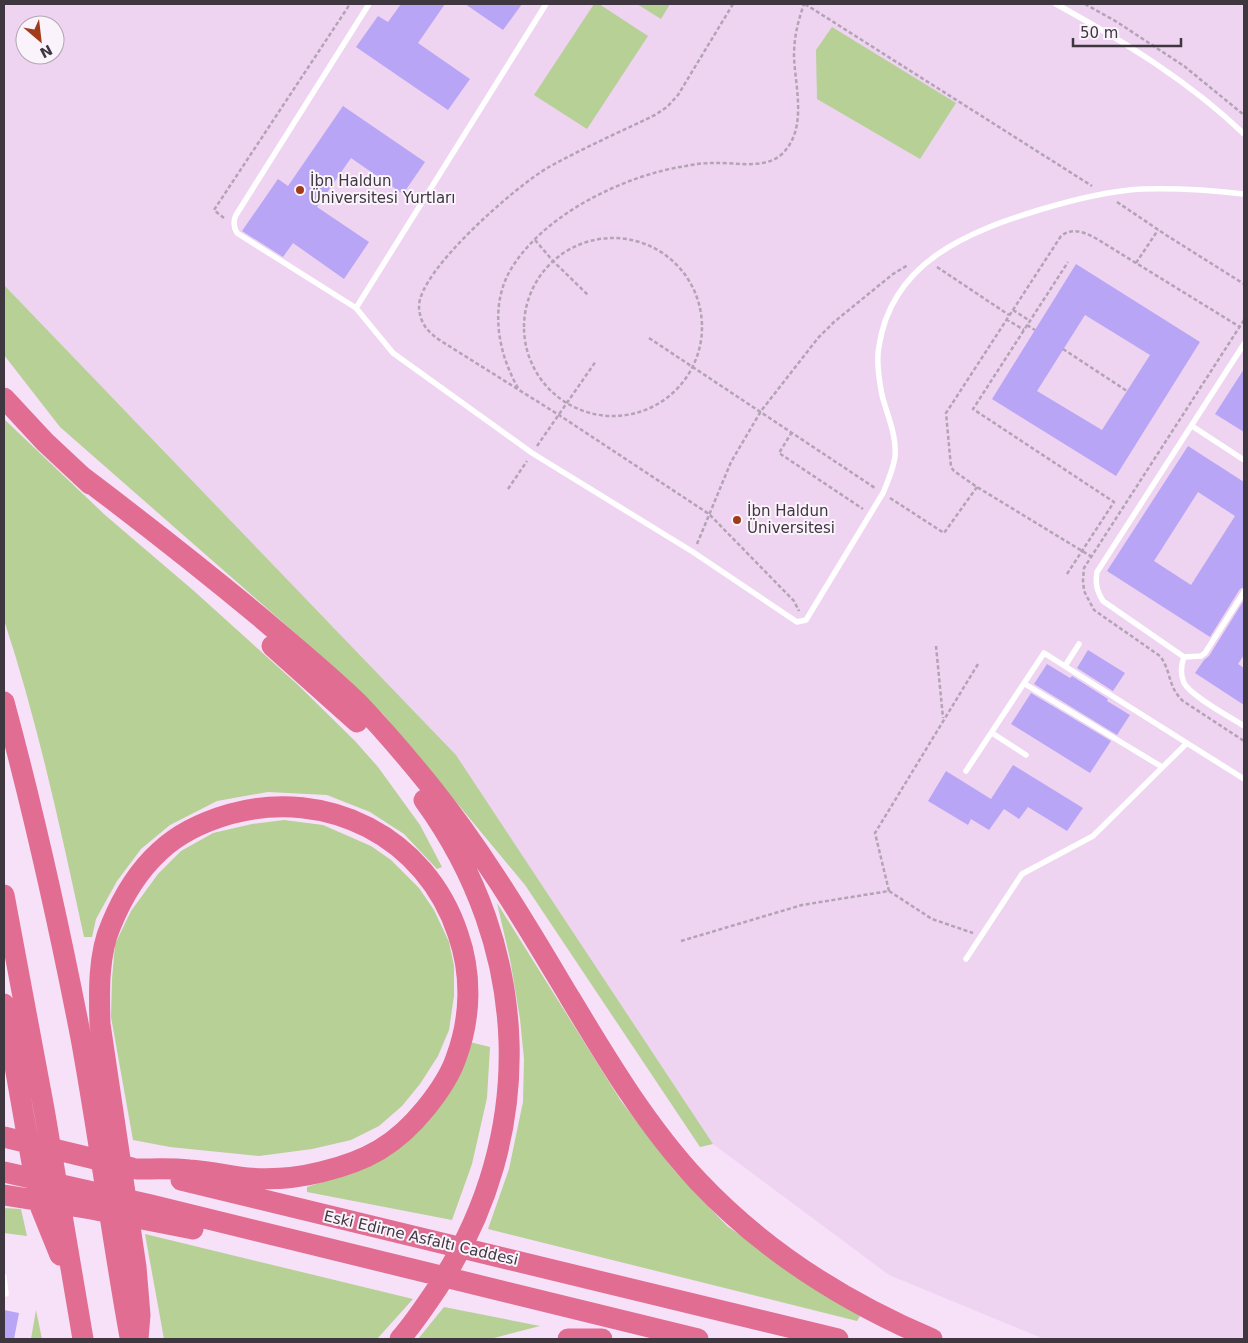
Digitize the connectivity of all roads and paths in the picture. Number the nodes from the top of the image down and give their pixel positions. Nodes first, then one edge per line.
1 (350, 4) edge
2 (369, 4) edge
3 (546, 4) edge
4 (733, 4) edge
5 (804, 4) edge
6 (1056, 4) edge
7 (1085, 4) edge
8 (1244, 115) edge
9 (1244, 134) edge
10 (1104, 193) junction
11 (1244, 194) edge
12 (234, 225) junction
13 (1158, 230) junction
14 (535, 240) junction
15 (553, 261) junction
16 (929, 262) junction
17 (1068, 262) dead end
18 (1136, 263) junction
19 (938, 268) dead end
20 (1244, 284) edge
21 (588, 295) dead end
22 (356, 308) junction
23 (1013, 310) junction
24 (1010, 315) junction
25 (1006, 319) junction
26 (1244, 320) edge
27 (1030, 321) junction
28 (1027, 325) junction
29 (1240, 327) junction
30 (1024, 330) junction
31 (1035, 330) dead end
32 (649, 338) dead end
33 (1244, 344) edge
34 (1063, 349) dead end
35 (596, 361) dead end
36 (694, 368) junction
37 (519, 389) junction
38 (1127, 391) dead end
39 (4, 398) edge
40 (567, 404) junction
41 (761, 411) junction
42 (559, 415) junction
43 (1192, 426) junction
44 (792, 432) junction
45 (532, 453) junction
46 (1244, 460) edge
47 (80, 475) junction
48 (977, 487) junction
49 (508, 489) dead end
50 (883, 493) junction
51 (710, 514) junction
52 (870, 514) junction
53 (1083, 551) junction
54 (693, 552) junction
55 (1092, 556) junction
56 (1067, 574) dead end
57 (1244, 592) edge
58 (803, 621) junction
59 (1079, 644) dead end
60 (936, 646) dead end
61 (1184, 656) junction
62 (978, 664) dead end
63 (1065, 666) junction
64 (1024, 684) junction
65 (4, 702) edge
66 (943, 720) junction
67 (1244, 726) edge
68 (992, 733) junction
69 (1244, 741) edge
70 (1186, 744) junction
71 (1026, 755) dead end
72 (1162, 768) junction
73 (966, 770) dead end
74 (1244, 779) edge
75 (889, 891) junction
76 (4, 895) edge
77 (981, 936) junction
78 (681, 940) dead end
79 (966, 959) dead end
80 (4, 1004) edge
81 (5, 1137) edge
82 (137, 1169) junction
83 (7, 1172) edge
84 (10, 1196) edge
85 (151, 1214) junction
86 (4, 1276) edge
87 (74, 1288) junction
88 (6, 1294) dead end
89 (82, 1339) edge
90 (130, 1339) edge
91 (138, 1339) edge
92 (400, 1339) edge
93 (568, 1339) edge
94 (602, 1339) edge
95 (698, 1339) edge
96 (838, 1339) edge
97 (932, 1339) edge

1 - 12 path
2 - 12 lane
3 - 22 lane
4 - 37 path
5 - 10 path
5 - 14 path
6 - 9 lane
7 - 8 path
10 - 11 lane
10 - 13 path
10 - 16 lane
12 - 22 lane
13 - 18 path
13 - 20 path
14 - 15 path
14 - 37 path
15 - 21 path
15 - 36 path
15 - 40 path
16 - 41 path
16 - 50 lane
17 - 27 path
18 - 23 path
18 - 29 path
19 - 24 path
22 - 45 lane
23 - 24 path
23 - 27 path
24 - 25 path
25 - 30 path
25 - 48 path
26 - 29 path
27 - 28 path
28 - 30 path
28 - 31 path
29 - 55 path
30 - 53 path
32 - 36 path
33 - 43 lane
34 - 38 path
35 - 40 path
36 - 40 path
36 - 41 path
37 - 42 path
39 - 47 highway
40 - 42 path
41 - 44 path
41 - 51 path
42 - 45 path
42 - 51 path
43 - 46 lane
43 - 61 lane
44 - 50 path
44 - 52 path
45 - 49 path
45 - 54 lane
47 - 92 highway
47 - 97 highway
48 - 50 path
48 - 53 path
50 - 52 lane
51 - 54 path
51 - 58 path
52 - 58 lane
53 - 55 path
53 - 56 path
54 - 58 lane
55 - 69 path
57 - 61 lane
59 - 63 lane
60 - 66 path
61 - 67 lane
62 - 66 path
63 - 64 lane
63 - 70 lane
64 - 68 lane
64 - 72 lane
65 - 90 highway
66 - 75 path
68 - 71 lane
68 - 73 lane
70 - 72 lane
70 - 74 lane
72 - 77 lane
75 - 77 path
75 - 78 path
76 - 87 highway
77 - 79 lane
80 - 87 highway
81 - 82 highway, Eski Edirne Asfaltı Caddesi
82 - 91 highway
82 - 96 highway, Eski Edirne Asfaltı Caddesi
83 - 85 highway
84 - 85 highway
85 - 95 highway, Eski Edirne Asfaltı Caddesi
86 - 88 lane
87 - 89 highway
93 - 94 highway

